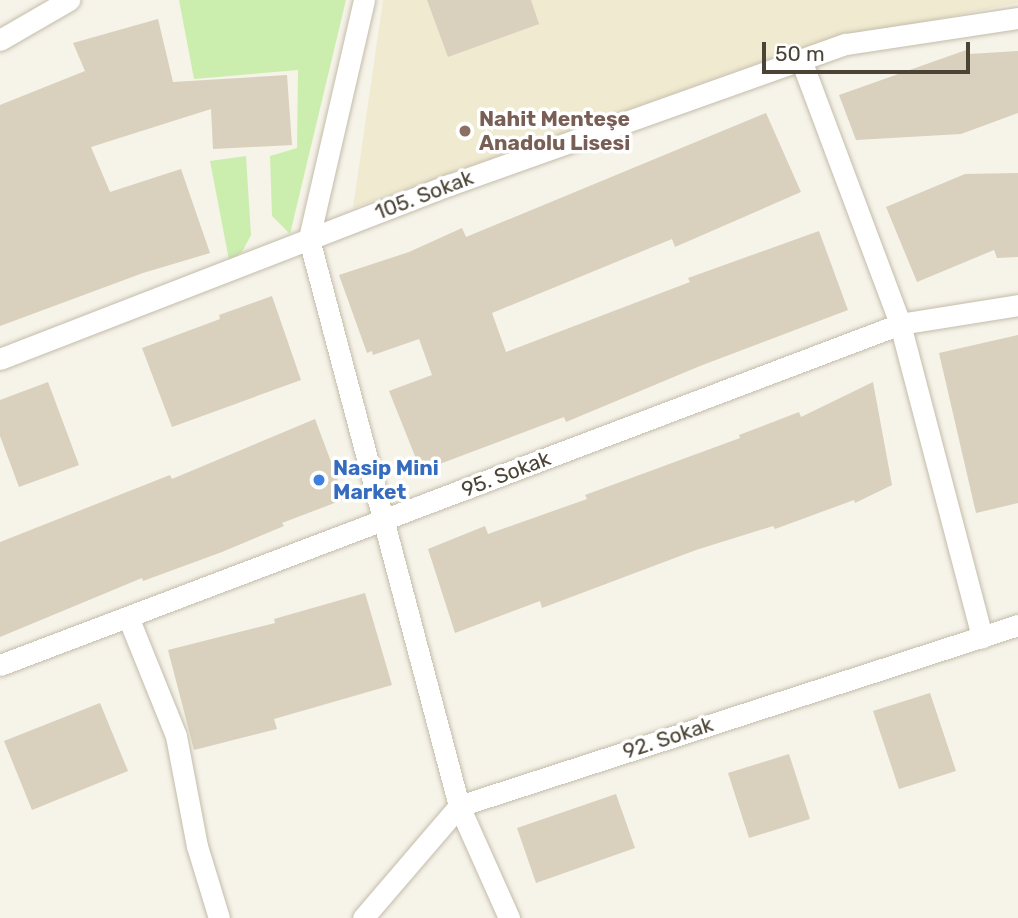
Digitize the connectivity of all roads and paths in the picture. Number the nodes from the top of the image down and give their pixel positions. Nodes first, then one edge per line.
1 (69, 0) edge
2 (364, 0) edge
3 (1018, 18) edge
4 (0, 40) edge
5 (801, 60) junction
6 (309, 239) junction
7 (1018, 305) edge
8 (900, 324) junction
9 (0, 359) edge
10 (385, 520) junction
11 (128, 617) junction
12 (1018, 625) edge
13 (982, 637) junction
14 (0, 665) edge
15 (458, 806) junction
16 (219, 918) edge
17 (363, 918) edge
18 (509, 918) edge

1 - 4 street
2 - 6 street
3 - 5 street, 105. Sokak
5 - 6 street, 105. Sokak
5 - 8 street
6 - 9 street, 105. Sokak
6 - 10 street
7 - 8 street, 95. Sokak
8 - 10 street, 95. Sokak
8 - 13 street
10 - 11 street, 95. Sokak
10 - 15 street
11 - 14 street, 95. Sokak
11 - 16 street
12 - 13 street, 92. Sokak
13 - 15 street, 92. Sokak
15 - 17 street
15 - 18 street

